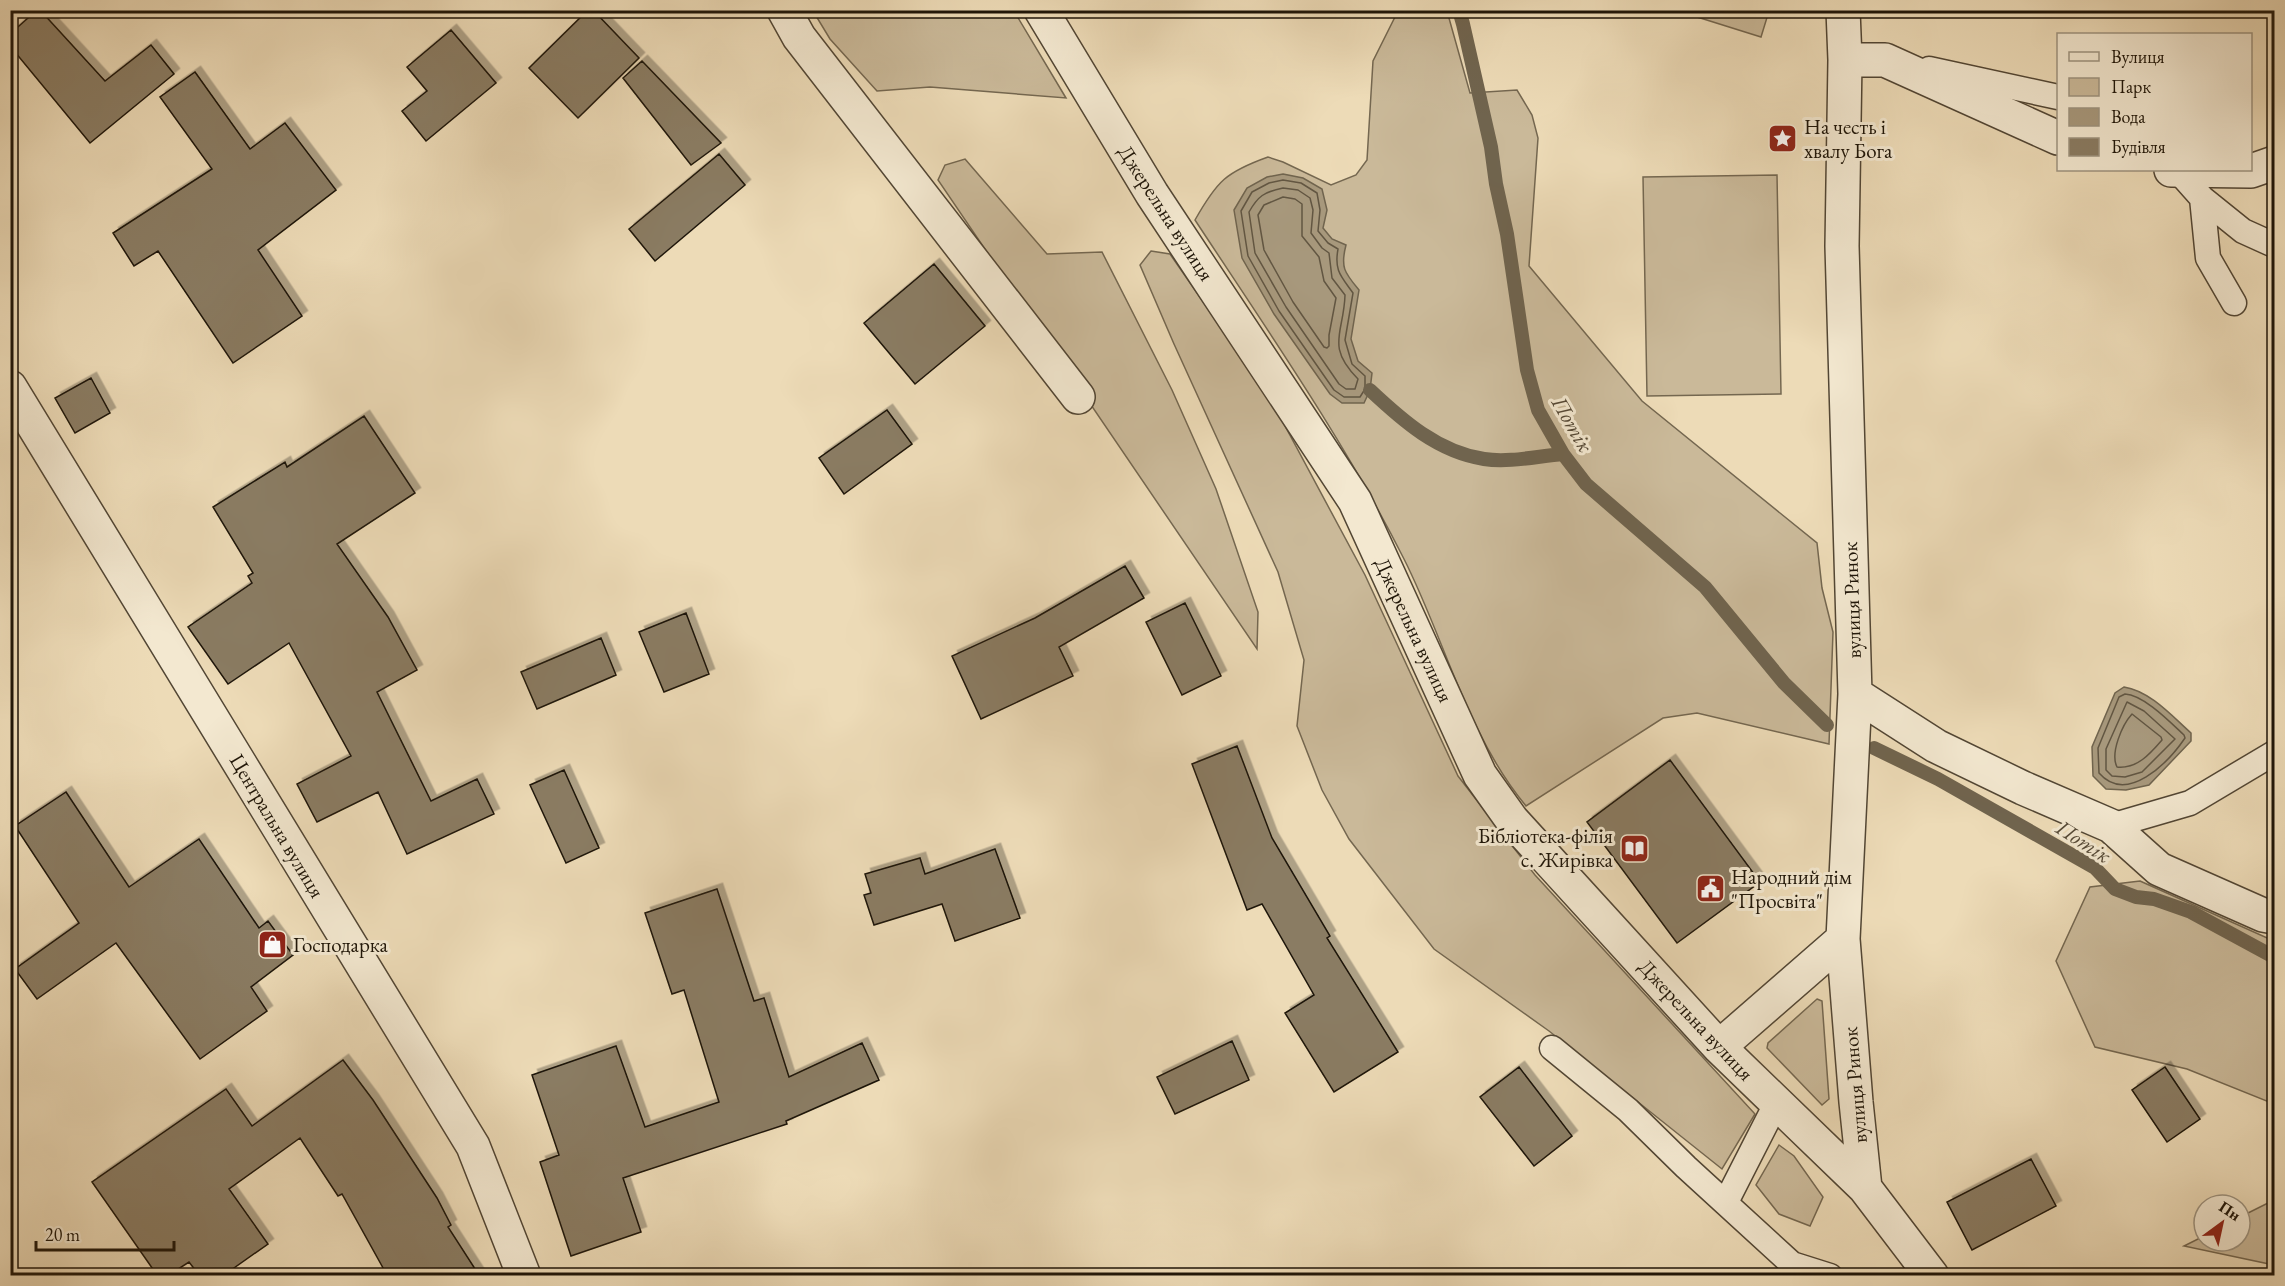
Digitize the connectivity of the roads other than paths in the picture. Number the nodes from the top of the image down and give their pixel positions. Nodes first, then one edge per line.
1 (784, 10) edge
2 (1041, 10) edge
3 (1843, 10) edge
4 (1845, 60) junction
5 (1885, 60) junction
6 (2057, 97) edge
7 (2057, 138) edge
8 (2175, 171) edge
9 (2202, 198) junction
10 (2274, 245) edge
11 (2234, 303) dead end
12 (10, 387) edge
13 (1078, 397) dead end
14 (1855, 694) junction
15 (2274, 753) edge
16 (2111, 826) junction
17 (2274, 917) edge
18 (1843, 939) junction
19 (1719, 1047) junction
20 (1552, 1048) dead end
21 (1776, 1104) junction
22 (1866, 1188) junction
23 (1725, 1202) junction
24 (524, 1275) edge
25 (1830, 1275) edge
26 (1932, 1275) edge

1 - 13 street
2 - 19 street, Джерельна вулиця
3 - 4 street, вулиця Ринок
4 - 5 street
4 - 14 street, вулиця Ринок
5 - 6 lane
5 - 7 street
8 - 9 lane
9 - 10 lane
9 - 11 lane
12 - 24 street, Центральна вулиця
14 - 16 street
14 - 18 street, вулиця Ринок
15 - 16 lane
16 - 17 street
18 - 19 street
18 - 22 street, вулиця Ринок
19 - 21 street, Джерельна вулиця
20 - 23 lane
21 - 22 street, Джерельна вулиця
21 - 23 lane
22 - 26 street, Джерельна вулиця
23 - 25 lane

